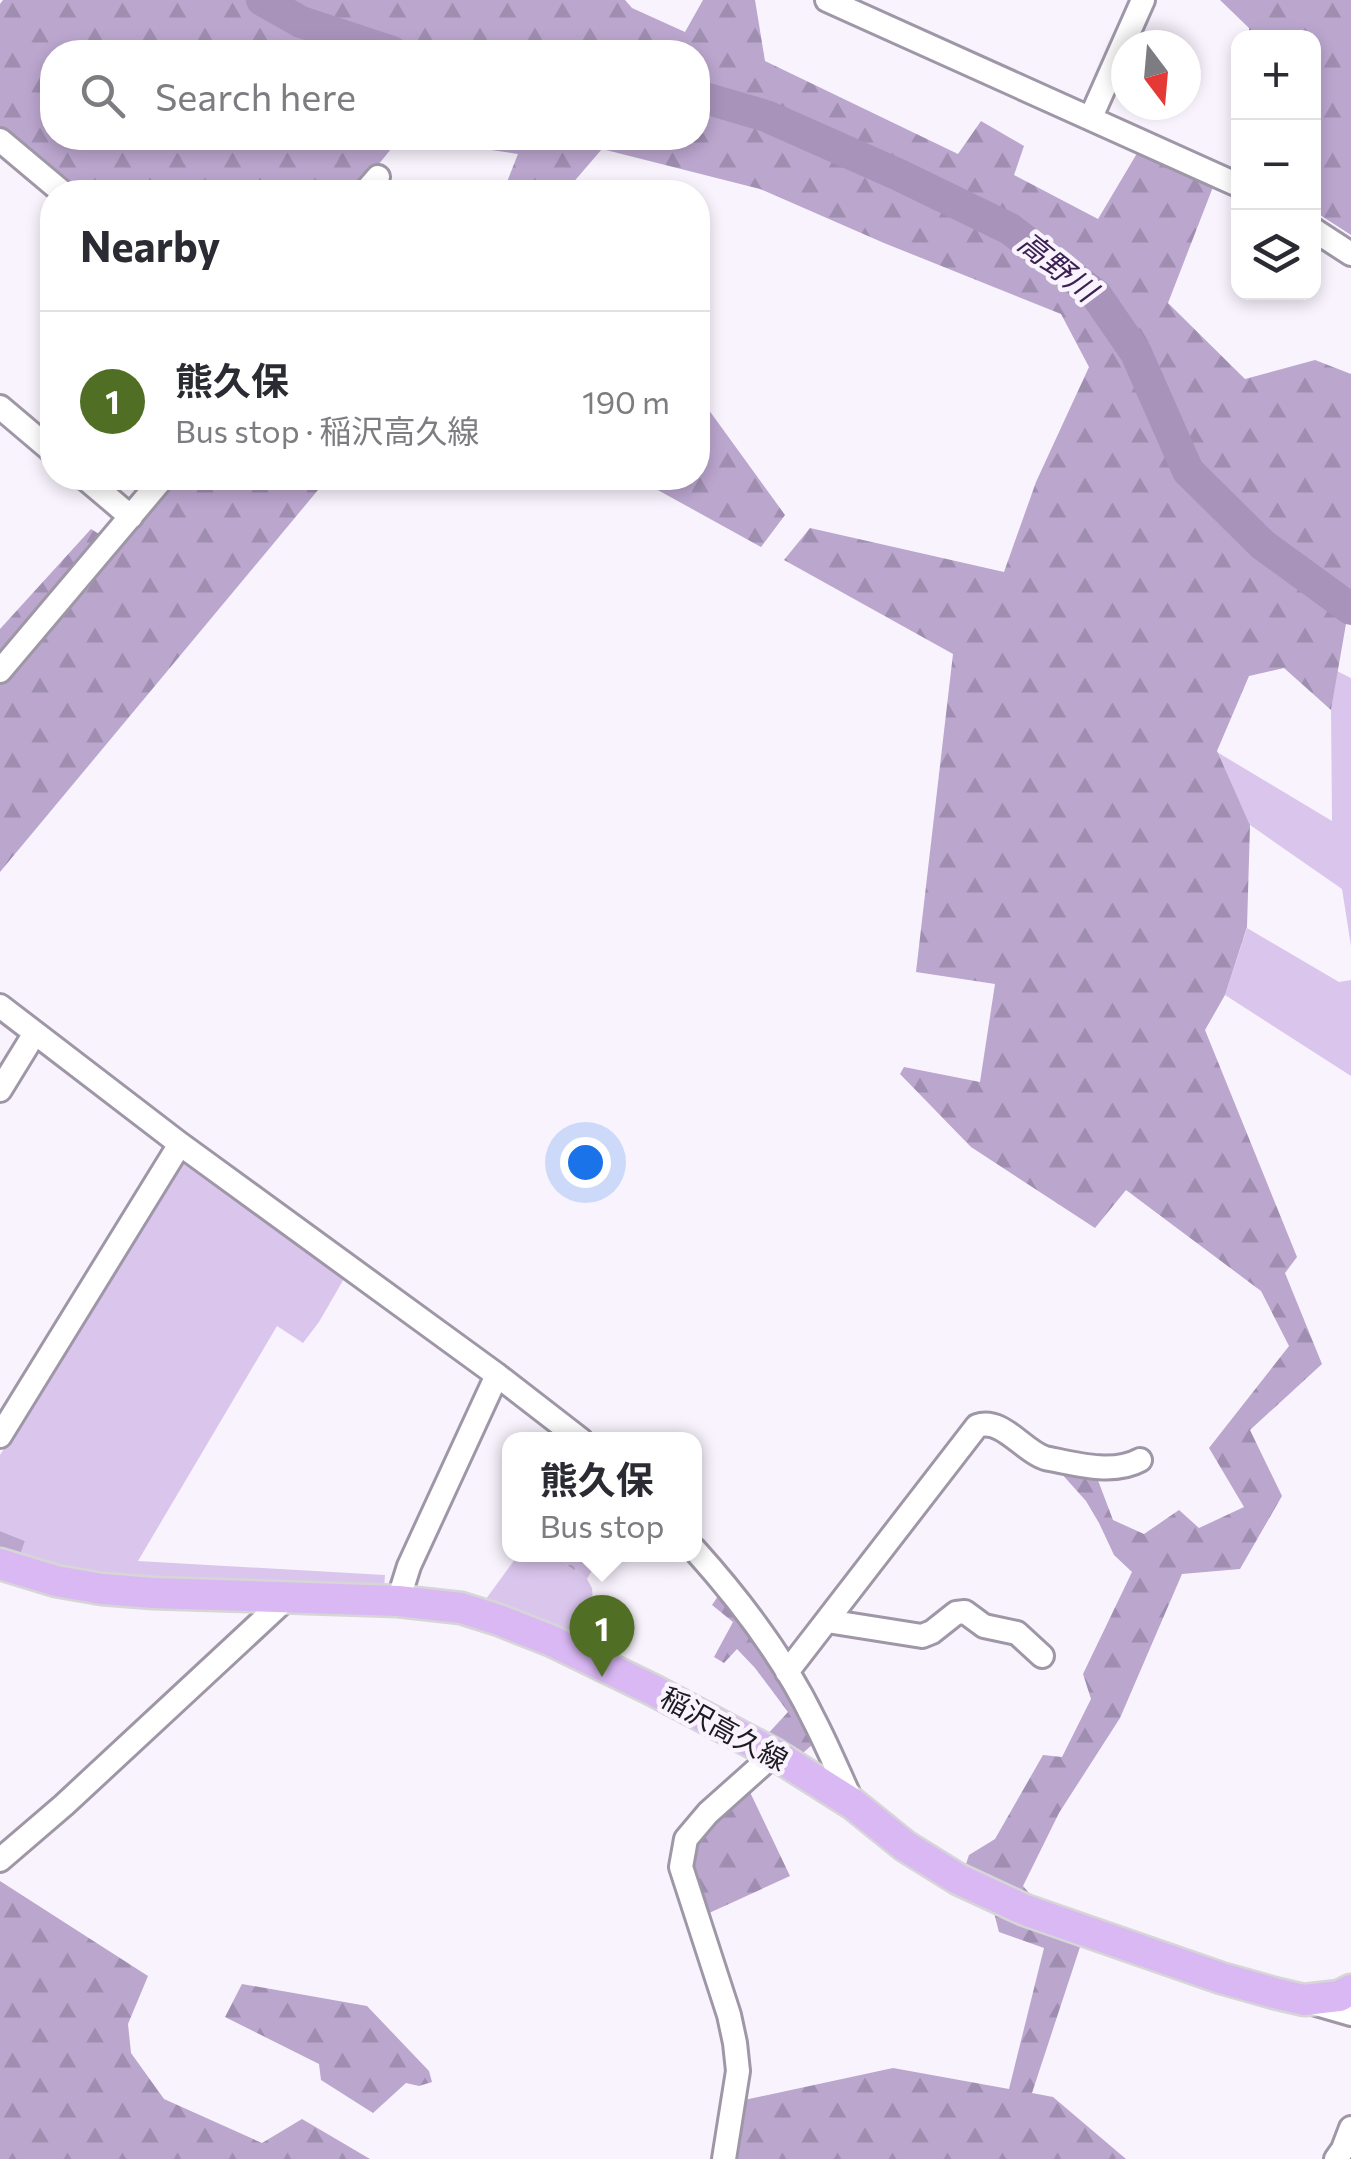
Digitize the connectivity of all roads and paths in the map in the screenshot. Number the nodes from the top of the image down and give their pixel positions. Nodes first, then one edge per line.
1 (826, 0) edge
2 (1142, 0) edge
3 (1091, 117) junction
4 (0, 140) edge
5 (48, 180) edge
6 (1231, 182) edge
7 (1321, 235) edge
8 (1351, 254) edge
9 (0, 407) edge
10 (40, 441) edge
11 (99, 490) edge
12 (154, 490) edge
13 (131, 516) junction
14 (4, 659) edge
15 (0, 1006) edge
16 (35, 1033) junction
17 (0, 1090) edge
18 (180, 1144) junction
19 (498, 1375) junction
20 (570, 1432) edge
21 (0, 1436) edge
22 (1140, 1460) dead end
23 (702, 1559) edge
24 (0, 1564) edge
25 (288, 1597) junction
26 (398, 1601) junction
27 (828, 1621) junction
28 (1042, 1656) dead end
29 (787, 1672) junction
30 (774, 1754) junction
31 (853, 1804) junction
32 (0, 1860) edge
33 (1351, 1990) edge
34 (1304, 2000) junction
35 (1351, 2014) edge
36 (1351, 2128) edge
37 (724, 2159) edge
38 (1336, 2159) edge

1 - 3 street
2 - 3 street
3 - 6 street
4 - 5 street
7 - 8 street
9 - 10 street
11 - 13 street
12 - 13 street
13 - 14 street
15 - 16 street
16 - 17 street
16 - 18 street
18 - 19 street
18 - 21 street
19 - 20 street
19 - 26 street
22 - 27 street
23 - 29 street
24 - 25 main road, 稲沢高久線
25 - 26 main road, 稲沢高久線
25 - 32 street
26 - 30 main road, 稲沢高久線
27 - 28 street
27 - 29 street
29 - 31 street
30 - 31 main road, 稲沢高久線
30 - 37 street
31 - 34 main road, 稲沢高久線
33 - 34 main road, 稲沢高久線
34 - 35 street
36 - 38 street

